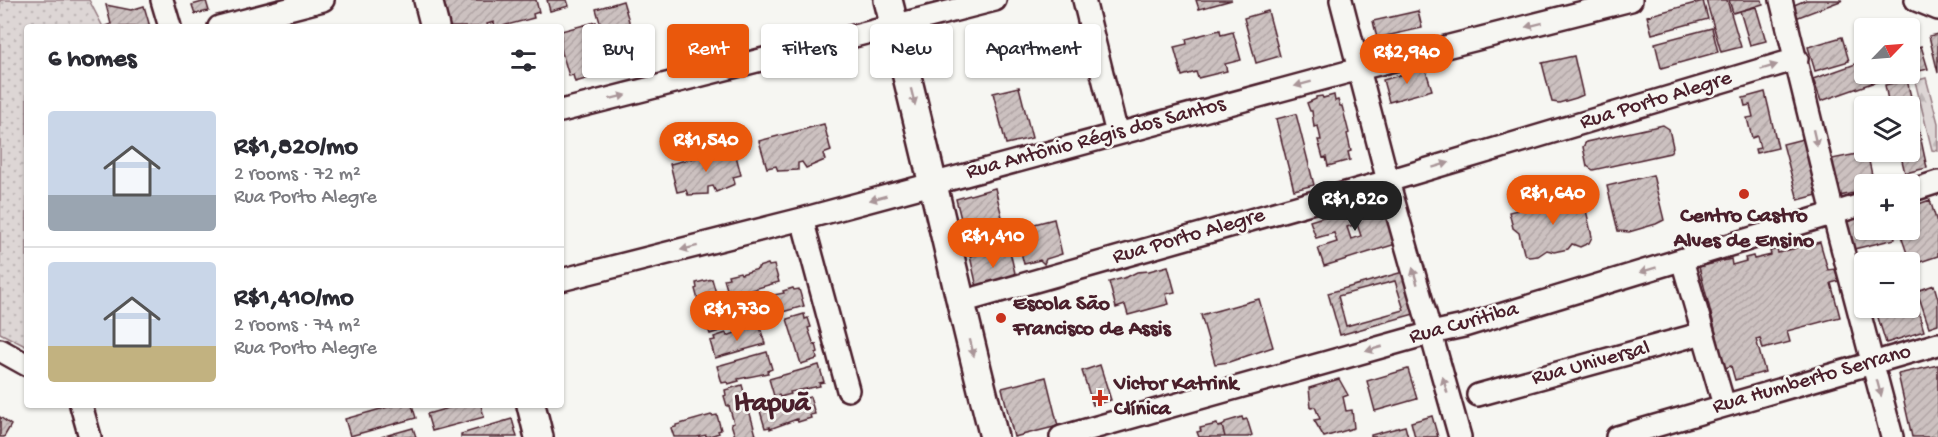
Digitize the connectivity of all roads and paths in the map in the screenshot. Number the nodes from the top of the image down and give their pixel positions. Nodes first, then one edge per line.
1 (162, 0) edge
2 (323, 0) edge
3 (428, 0) edge
4 (995, 0) edge
5 (1084, 0) edge
6 (1341, 0) edge
7 (1631, 0) edge
8 (1781, 0) edge
9 (1916, 0) edge
10 (1938, 9) edge
11 (892, 13) edge
12 (169, 24) edge
13 (231, 24) edge
14 (434, 24) edge
15 (1797, 59) junction
16 (1359, 69) junction
17 (564, 110) edge
18 (1117, 134) junction
19 (1388, 181) junction
20 (1938, 182) edge
21 (934, 183) junction
22 (1920, 187) edge
23 (1854, 207) edge
24 (1833, 213) junction
25 (802, 219) junction
26 (1682, 260) junction
27 (564, 279) edge
28 (961, 302) junction
29 (1431, 333) junction
30 (1703, 333) junction
31 (1938, 344) edge
32 (0, 350) edge
33 (1872, 362) junction
34 (24, 363) edge
35 (848, 390) dead end
36 (1478, 395) dead end
37 (1724, 405) junction
38 (83, 408) edge
39 (532, 408) edge
40 (90, 437) edge
41 (539, 437) edge
42 (994, 437) edge
43 (1061, 437) edge
44 (1460, 437) edge
45 (1617, 437) edge
46 (1892, 437) edge

1 - 12 street
2 - 13 street
3 - 14 main road
4 - 11 street
5 - 18 street
6 - 16 street
7 -> 16 street, Rua Antônio Régis dos Santos
8 - 15 street
9 - 10 street
17 -> 11 street
11 -> 21 main road
19 -> 15 street, Rua Porto Alegre
15 -> 24 street
16 -> 18 street, Rua Antônio Régis dos Santos
16 - 19 street
18 - 21 street, Rua Antônio Régis dos Santos
19 - 28 street, Rua Porto Alegre
29 -> 19 street
20 - 22 street
21 -> 25 street, Rua Antônio Régis dos Santos
21 - 28 main road
23 - 24 street, Rua Curitiba
24 - 26 street, Rua Curitiba
24 - 33 street
25 -> 27 street, Rua Antônio Régis dos Santos
25 - 35 street
26 -> 29 street, Rua Curitiba
26 - 30 street
28 -> 42 main road
29 -> 43 street, Rua Curitiba
44 -> 29 street
30 - 36 street, Rua Universal
30 - 37 street
31 - 33 street, Rua Humberto Serrano
32 - 34 street
33 - 37 street, Rua Humberto Serrano
33 -> 46 street
37 - 45 street, Rua Humberto Serrano
38 - 40 street
39 - 41 main road

